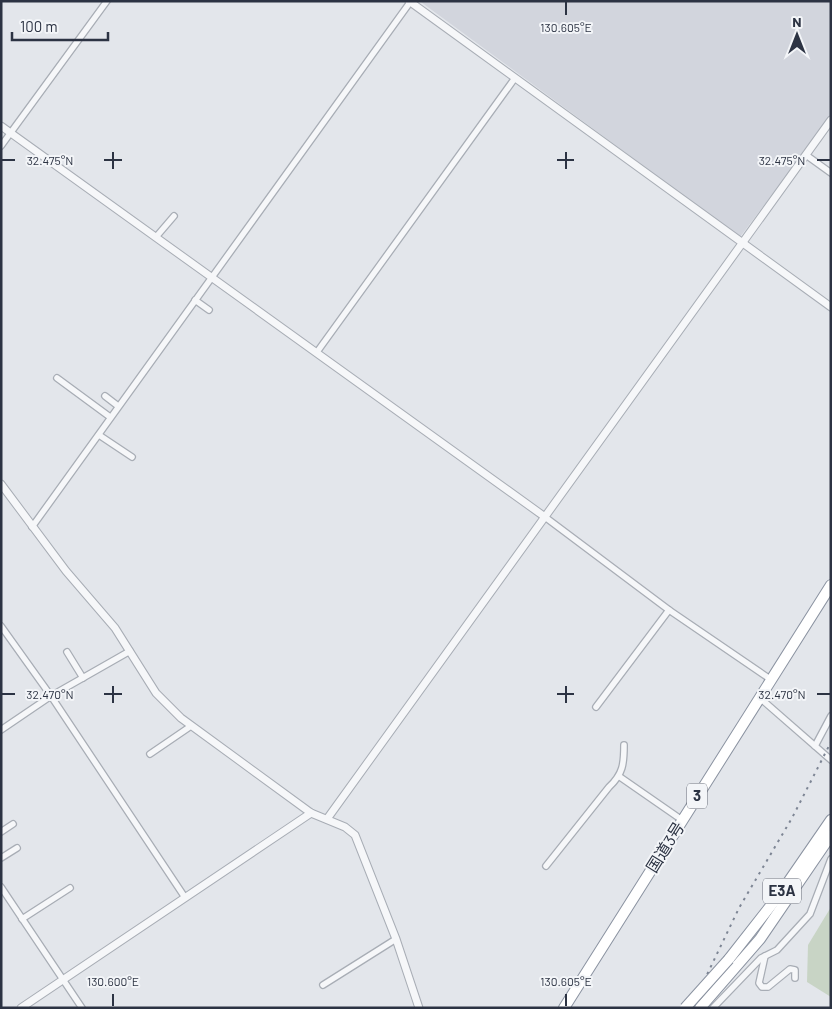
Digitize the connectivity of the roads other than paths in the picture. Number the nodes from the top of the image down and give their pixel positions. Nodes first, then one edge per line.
1 (106, 1) edge
2 (410, 2) edge
3 (515, 78) junction
4 (831, 120) edge
5 (1, 126) edge
6 (10, 133) junction
7 (1, 146) edge
8 (806, 155) junction
9 (831, 173) edge
10 (174, 216) dead end
11 (156, 237) junction
12 (744, 243) junction
13 (212, 277) junction
14 (195, 300) junction
15 (831, 307) edge
16 (209, 310) dead end
17 (317, 352) junction
18 (57, 378) dead end
19 (104, 396) dead end
20 (118, 406) junction
21 (110, 417) junction
22 (99, 435) junction
23 (132, 457) dead end
24 (1, 484) edge
25 (545, 517) junction
26 (32, 527) junction
27 (831, 585) edge
28 (669, 610) junction
29 (1, 626) edge
30 (130, 651) junction
31 (67, 652) dead end
32 (83, 678) junction
33 (770, 679) junction
34 (51, 696) junction
35 (760, 698) junction
36 (596, 707) dead end
37 (831, 716) edge
38 (191, 726) junction
39 (1, 730) edge
40 (624, 745) dead end
41 (815, 746) junction
42 (150, 754) dead end
43 (831, 760) edge
44 (620, 777) junction
45 (311, 813) junction
46 (327, 819) junction
47 (682, 820) junction
48 (831, 820) edge
49 (13, 824) dead end
50 (1, 832) edge
51 (831, 835) edge
52 (16, 848) dead end
53 (1, 858) edge
54 (831, 859) edge
55 (546, 866) dead end
56 (1, 887) edge
57 (70, 888) dead end
58 (184, 896) junction
59 (22, 919) junction
60 (396, 939) junction
61 (765, 956) junction
62 (795, 978) dead end
63 (63, 980) junction
64 (323, 985) dead end
65 (21, 1008) edge
66 (82, 1008) edge
67 (419, 1008) edge
68 (564, 1008) edge
69 (685, 1008) edge
70 (700, 1008) edge
71 (713, 1008) edge

1 - 6 street
2 - 3 street
2 - 13 street
3 - 12 street
3 - 17 street
4 - 8 street
5 - 6 street
6 - 7 street
6 - 11 street
8 - 9 street
8 - 12 street
10 - 11 street
11 - 13 street
12 - 15 street
12 - 25 street
13 - 14 street
13 - 17 street
14 - 16 street
14 - 20 street
17 - 25 street
18 - 21 street
19 - 20 street
20 - 21 street
21 - 22 street
22 - 23 street
22 - 26 street
24 - 26 street
25 - 28 street
25 - 46 street
26 - 30 street
27 - 33 highway, 国道3号 / 3
28 - 33 street
28 - 36 street
29 - 34 street
30 - 32 street
30 - 38 street
31 - 32 street
32 - 34 street
33 - 35 highway, 国道3号 / 3
34 - 39 street
34 - 58 street
35 - 41 street
35 - 47 highway, 国道3号 / 3
37 - 41 street
38 - 42 street
38 - 45 street
40 - 44 street
41 - 43 street
44 - 47 street
44 - 55 street
45 - 46 street
45 - 58 street
46 - 60 street
47 - 68 highway, 国道3号 / 3
48 - 69 highway, E3A, bridge
49 - 50 street
51 - 70 highway, E3A
52 - 53 street
54 - 61 street
56 - 59 street
57 - 59 street
58 - 63 street
59 - 63 street
60 - 64 street
60 - 67 street
61 - 62 street
61 - 71 street
63 - 65 street
63 - 66 street

